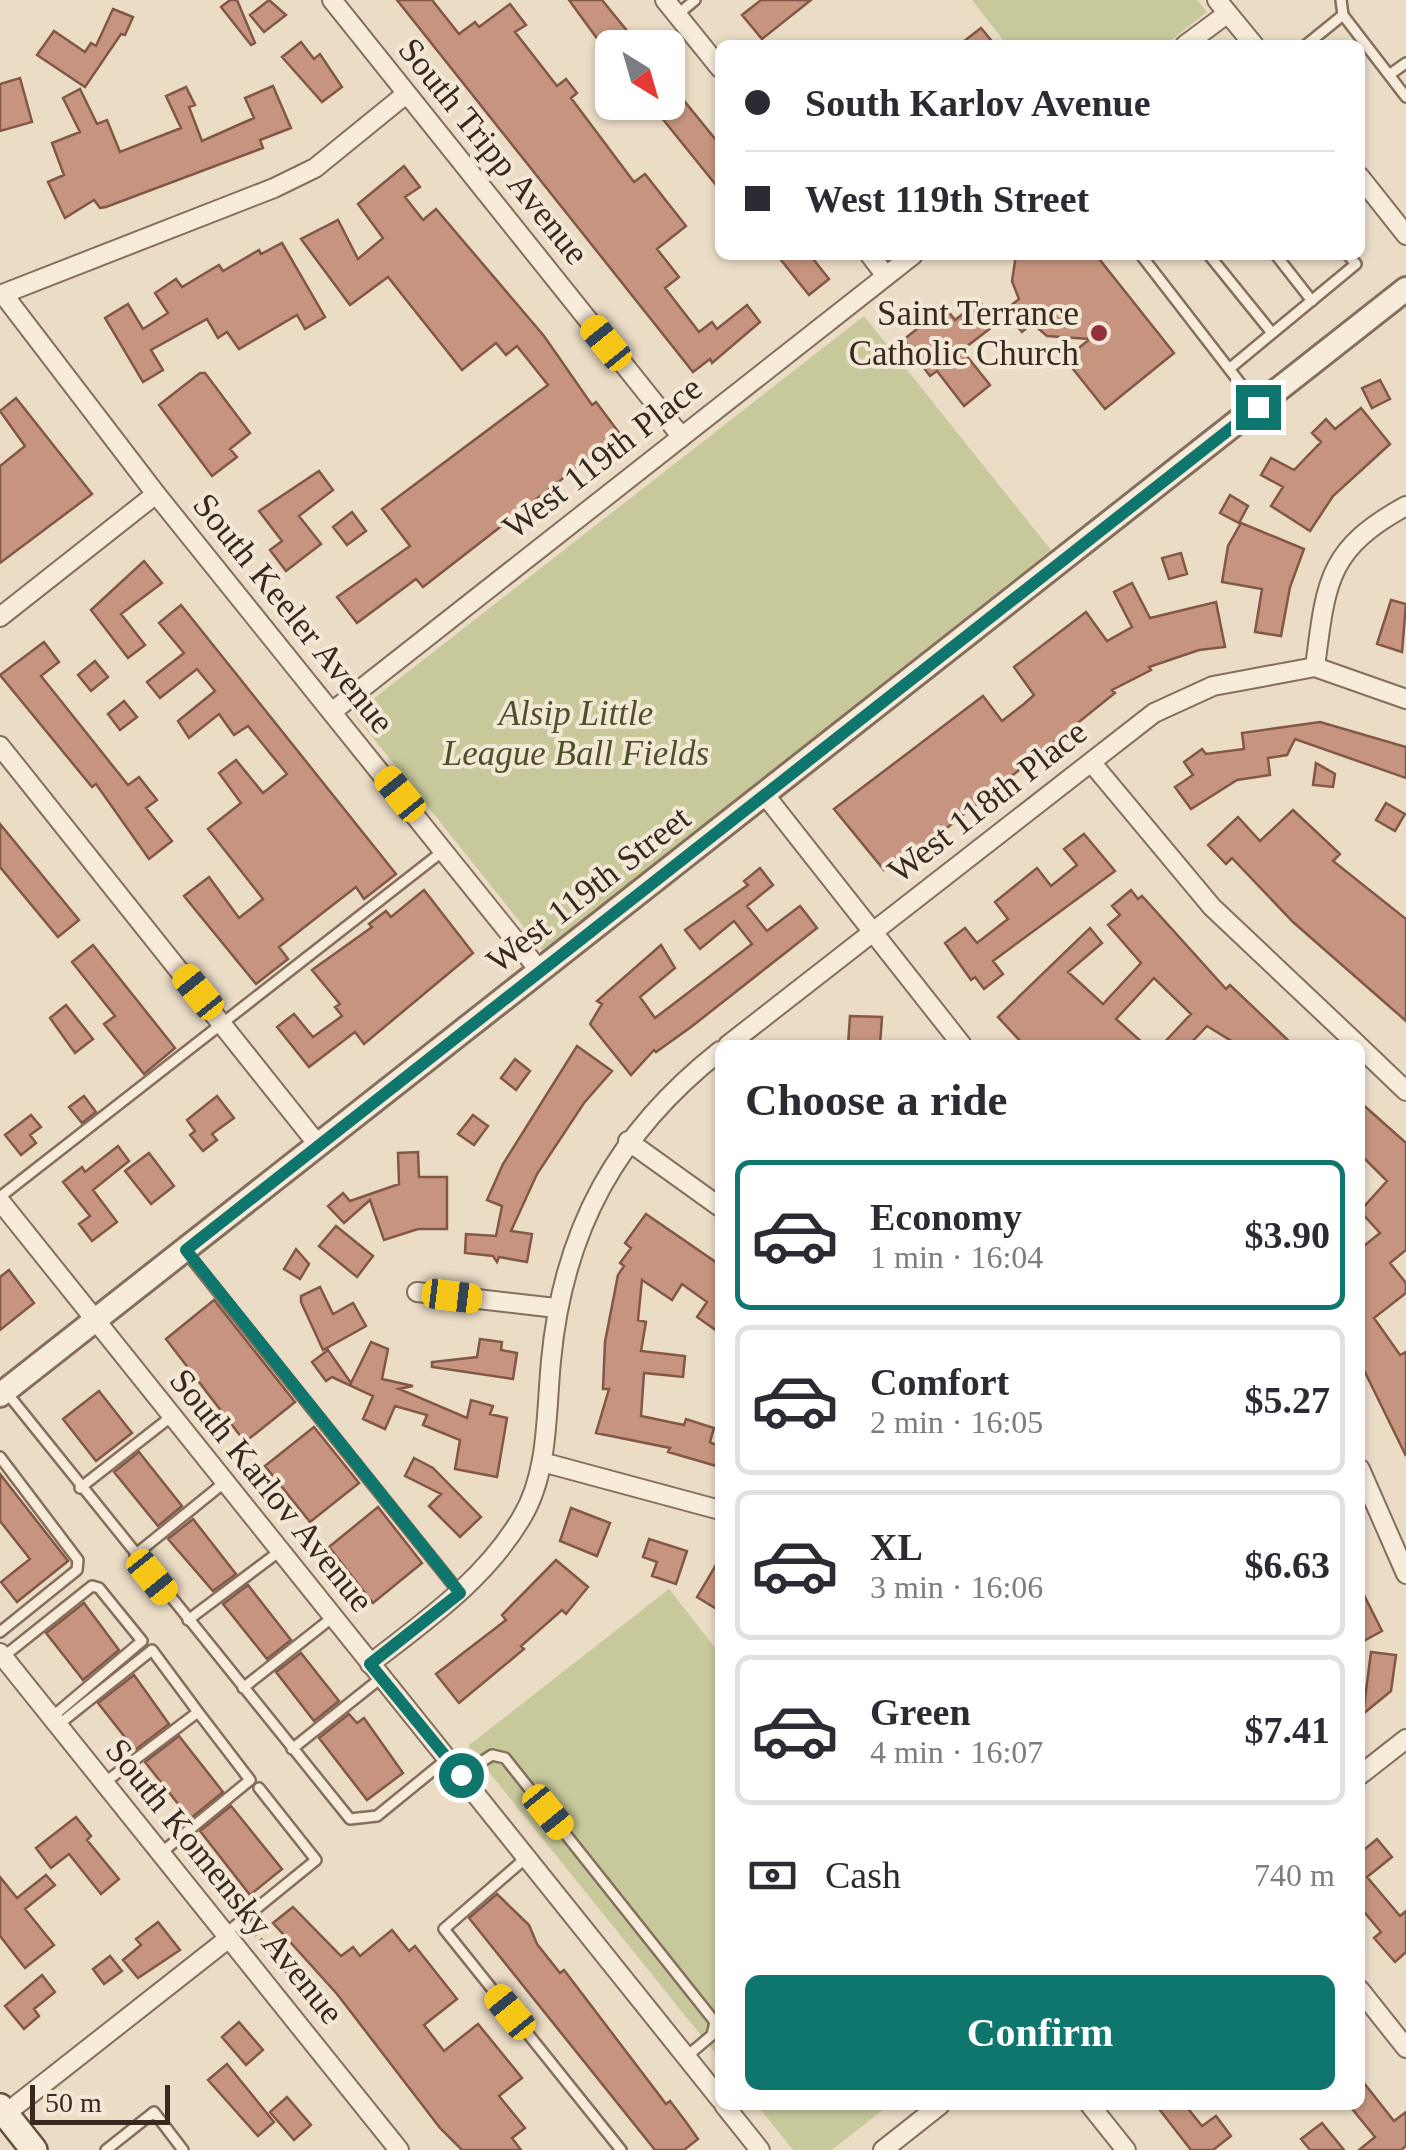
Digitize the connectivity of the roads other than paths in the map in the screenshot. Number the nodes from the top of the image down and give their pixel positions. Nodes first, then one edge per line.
1 (332, 0) edge
2 (695, 0) edge
3 (1341, 0) edge
4 (1222, 6) edge
5 (671, 7) edge
6 (1343, 15) junction
7 (1190, 40) edge
8 (1250, 40) edge
9 (1312, 40) edge
10 (1362, 40) edge
11 (1365, 44) edge
12 (715, 62) edge
13 (1406, 62) edge
14 (1389, 75) junction
15 (406, 94) junction
16 (1406, 96) edge
17 (1365, 184) edge
18 (1405, 230) edge
19 (874, 260) edge
20 (907, 260) edge
21 (1145, 260) edge
22 (1212, 260) edge
23 (1280, 260) edge
24 (1352, 260) edge
25 (886, 276) junction
26 (1406, 289) edge
27 (2, 294) edge
28 (1312, 301) junction
29 (1272, 333) junction
30 (1229, 369) junction
31 (1258, 407) junction
32 (681, 436) junction
33 (156, 494) junction
34 (1406, 506) edge
35 (0, 617) edge
36 (1315, 666) junction
37 (1406, 699) edge
38 (333, 711) junction
39 (0, 746) edge
40 (1091, 762) junction
41 (766, 796) junction
42 (444, 850) junction
43 (874, 931) junction
44 (539, 970) junction
45 (222, 1022) junction
46 (734, 1040) edge
47 (958, 1040) edge
48 (1353, 1040) edge
49 (1365, 1052) edge
50 (715, 1055) edge
51 (1406, 1090) edge
52 (628, 1141) junction
53 (320, 1146) junction
54 (0, 1199) edge
55 (715, 1203) edge
56 (186, 1250) junction
57 (418, 1292) dead end
58 (556, 1308) junction
59 (96, 1320) junction
60 (3, 1393) edge
61 (172, 1416) junction
62 (0, 1457) edge
63 (542, 1462) junction
64 (1365, 1480) edge
65 (225, 1482) junction
66 (80, 1488) junction
67 (715, 1509) edge
68 (280, 1551) junction
69 (135, 1556) junction
70 (1406, 1574) edge
71 (460, 1593) junction
72 (333, 1618) junction
73 (188, 1620) junction
74 (0, 1632) edge
75 (2, 1655) edge
76 (376, 1671) junction
77 (243, 1688) junction
78 (198, 1712) junction
79 (55, 1721) junction
80 (1406, 1739) edge
81 (292, 1748) junction
82 (448, 1758) junction
83 (1365, 1771) edge
84 (461, 1775) junction
85 (104, 1783) junction
86 (258, 1788) dead end
87 (160, 1854) junction
88 (527, 1857) junction
89 (227, 1936) junction
90 (1365, 1996) edge
91 (1406, 2048) edge
92 (686, 2057) junction
93 (715, 2093) edge
94 (728, 2110) edge
95 (934, 2110) edge
96 (1094, 2110) edge
97 (2, 2113) edge
98 (34, 2150) edge
99 (106, 2150) edge
100 (184, 2150) edge
101 (399, 2150) edge
102 (621, 2150) edge
103 (760, 2150) edge
104 (883, 2150) edge
105 (1126, 2150) edge

1 - 15 street, South Tripp Avenue
2 - 5 lane
3 - 6 lane
4 - 7 street
4 - 8 street
5 - 12 street
6 - 9 lane
6 - 10 lane
11 - 14 lane
13 - 14 lane
14 - 16 lane
15 - 27 street
15 - 32 street, South Tripp Avenue
17 - 18 street
19 - 25 street
20 - 25 street, West 119th Place
21 - 30 lane
22 - 29 lane
23 - 28 lane
24 - 28 lane
25 - 32 street, West 119th Place
26 - 31 street, West 119th Street
27 - 33 street, South Keeler Avenue
28 - 29 lane
29 - 30 lane
30 - 31 lane
31 - 41 street, West 119th Street
32 - 38 street, West 119th Place
33 - 35 street
33 - 38 street, South Keeler Avenue
34 - 36 street
36 - 37 street
36 - 40 street, West 118th Place
38 - 42 street, South Keeler Avenue
39 - 45 street
40 - 43 street, West 118th Place
40 - 48 street
41 - 43 street
41 - 44 street, West 119th Street
42 - 44 street, South Keeler Avenue
42 - 45 lane
43 - 46 street, West 118th Place
43 - 47 street
44 - 53 street, West 119th Street
45 - 53 street
45 - 54 lane
49 - 51 street
50 - 52 street
52 - 55 street
52 - 58 street
53 - 56 street, West 119th Street
54 - 59 street, South Karlov Avenue
56 - 59 street, West 119th Street
56 - 71 lane
57 - 58 street
58 - 63 street
59 - 60 street, West 119th Street
59 - 61 street, South Karlov Avenue
60 - 66 lane
61 - 65 street, South Karlov Avenue
61 - 66 lane
62 - 74 lane
63 - 67 street
63 - 71 street
64 - 70 street
65 - 68 street, South Karlov Avenue
65 - 69 lane
66 - 69 lane
68 - 72 street, South Karlov Avenue
68 - 73 lane
69 - 73 lane
71 - 76 street
72 - 76 street, South Karlov Avenue
72 - 77 lane
73 - 77 lane
75 - 79 street, South Komensky Avenue
75 - 79 lane
76 - 81 lane
76 - 82 street, South Karlov Avenue
77 - 81 lane
78 - 79 lane
78 - 85 lane
78 - 87 lane
79 - 85 street, South Komensky Avenue
80 - 83 street
81 - 82 lane
82 - 84 street, South Karlov Avenue
84 - 88 street, South Karlov Avenue
84 - 92 lane
85 - 87 street, South Komensky Avenue
86 - 89 lane
87 - 89 street, South Komensky Avenue
88 - 92 street, South Karlov Avenue
88 - 102 lane
89 - 97 street
89 - 101 street, South Komensky Avenue
90 - 91 street
92 - 93 street, South Karlov Avenue
94 - 103 street, South Karlov Avenue
95 - 104 street
96 - 105 street
97 - 98 main road
99 - 100 lane

